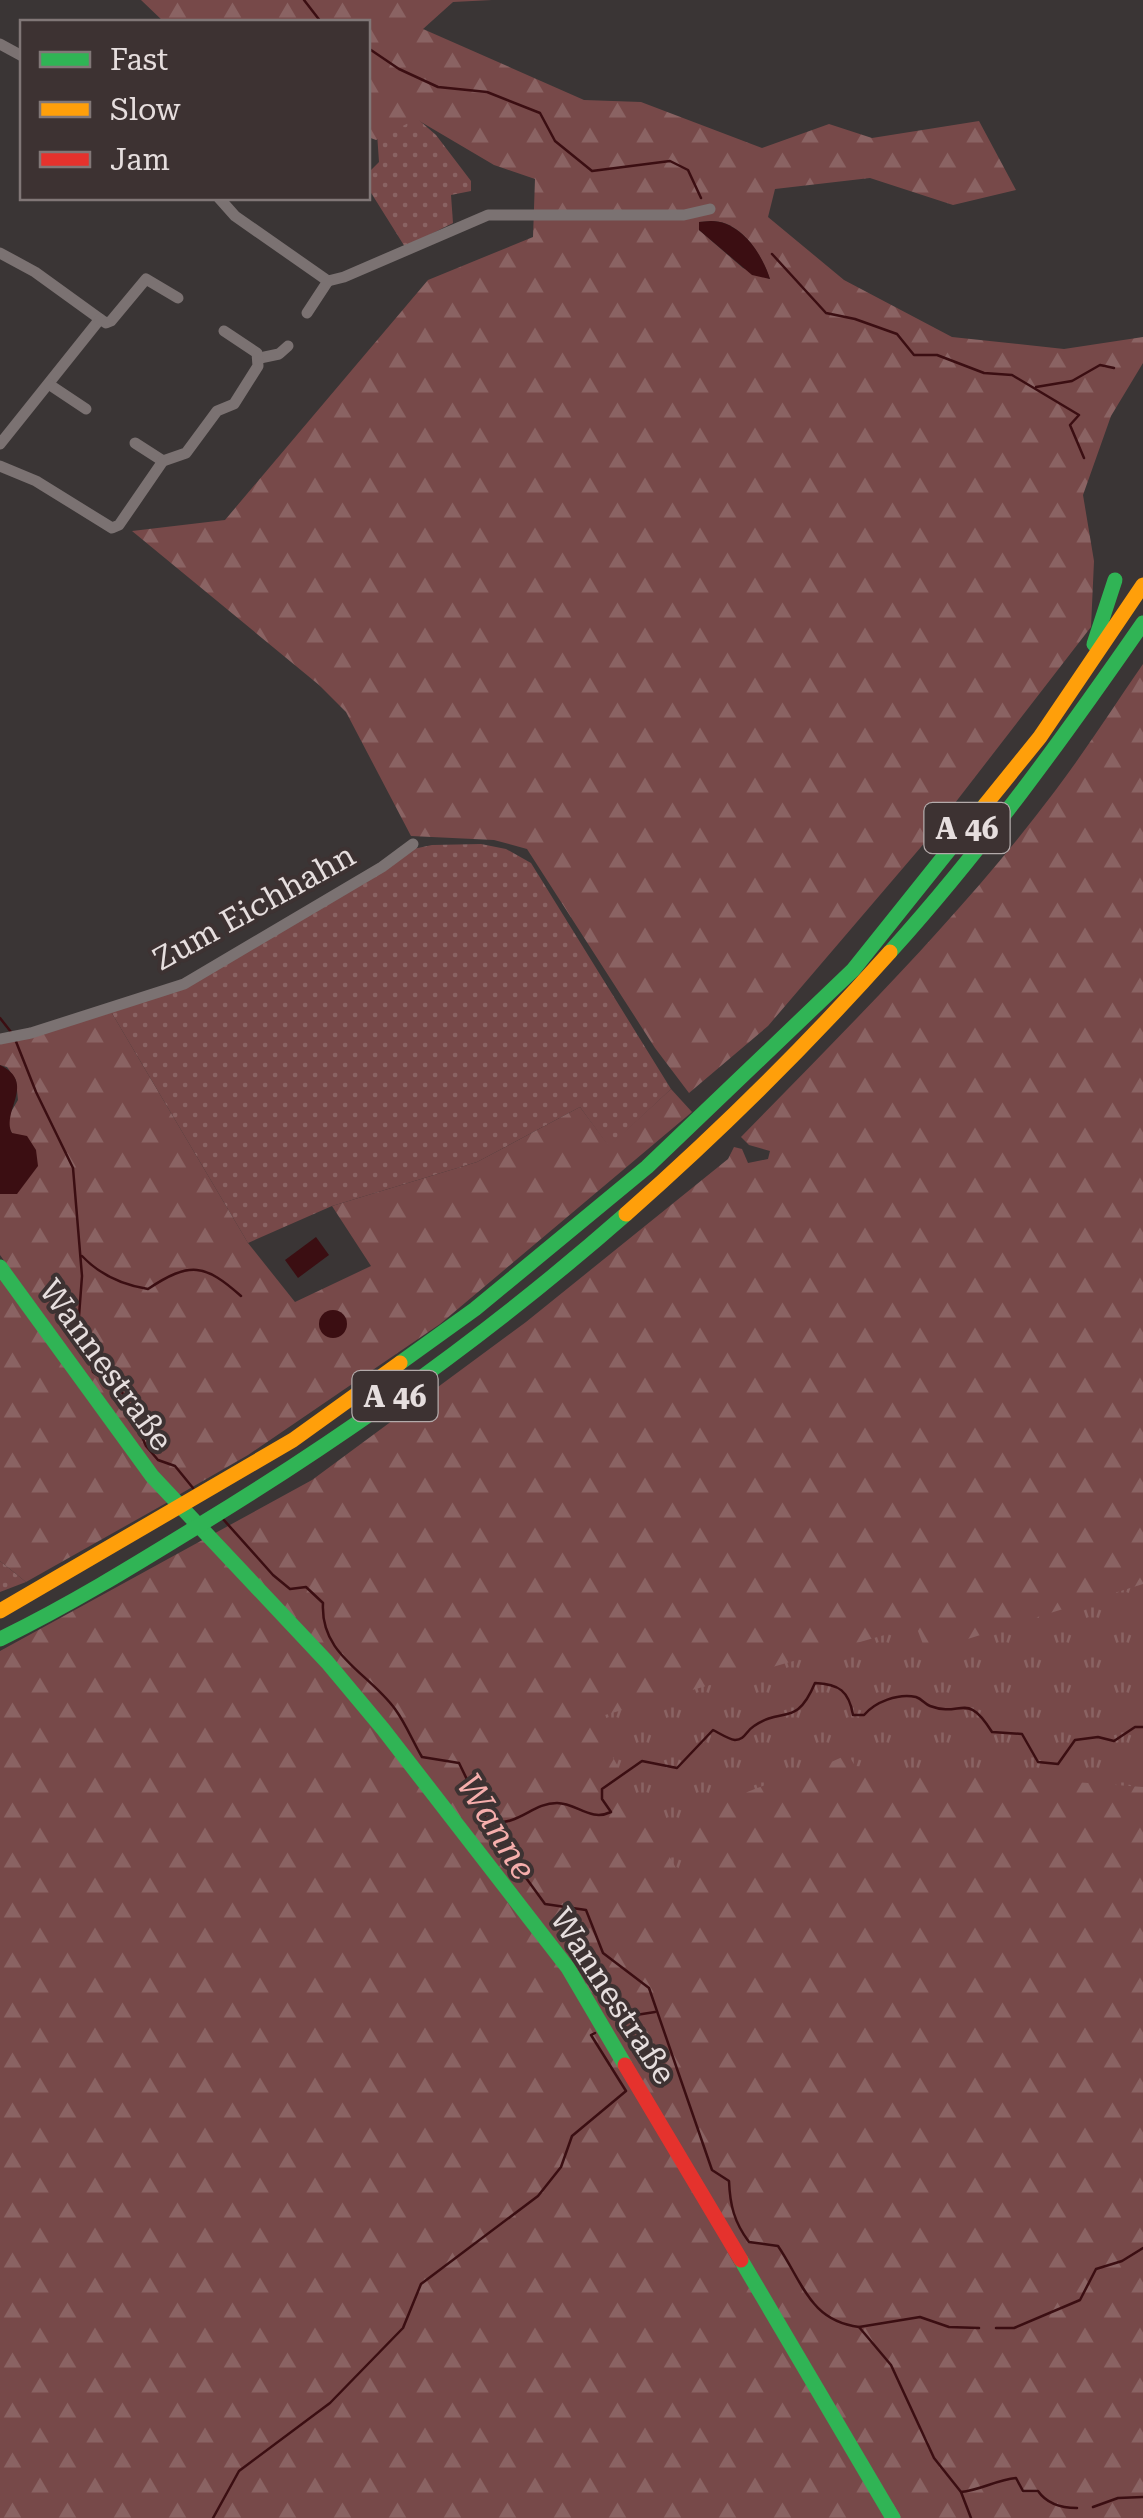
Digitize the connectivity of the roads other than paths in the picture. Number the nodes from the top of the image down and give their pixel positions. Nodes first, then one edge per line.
1 (221, 200) edge
2 (710, 209) dead end
3 (0, 253) edge
4 (328, 281) junction
5 (178, 298) dead end
6 (308, 313) dead end
7 (100, 319) junction
8 (224, 331) dead end
9 (288, 346) dead end
10 (260, 358) junction
11 (50, 386) junction
12 (86, 410) dead end
13 (0, 444) edge
14 (135, 444) dead end
15 (164, 461) junction
16 (0, 466) edge
17 (1115, 580) dead end
18 (1143, 585) edge
19 (1143, 623) edge
20 (1040, 738) junction
21 (412, 844) dead end
22 (3, 1039) edge
23 (0, 1268) edge
24 (3, 1609) edge
25 (0, 1639) edge
26 (893, 2518) edge

1 - 4 street
2 - 4 street
3 - 7 street
4 - 6 street
5 - 7 street
7 - 11 street
8 - 10 street
9 - 10 street
10 - 15 street
11 - 12 street
11 - 13 street
14 - 15 street
15 - 16 street
17 - 20 main road
18 - 20 main road, A 46
19 - 25 main road, A 46
20 - 24 main road, A 46
21 - 22 street, Zum Eichhahn
23 - 26 main road, Wannestraße

